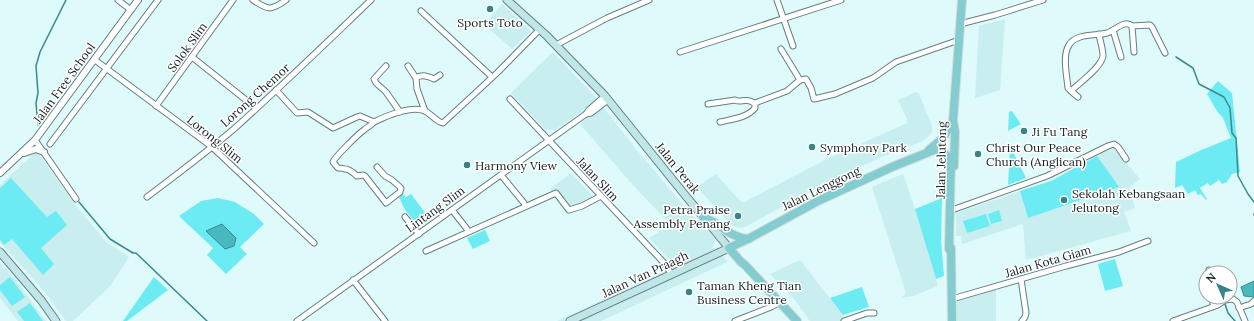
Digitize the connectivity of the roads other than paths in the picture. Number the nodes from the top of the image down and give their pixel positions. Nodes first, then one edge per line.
1 (118, 0) edge
2 (138, 0) edge
3 (158, 0) edge
4 (233, 0) edge
5 (253, 0) edge
6 (286, 0) edge
7 (371, 0) edge
8 (507, 0) edge
9 (649, 0) edge
10 (777, 0) edge
11 (841, 0) edge
12 (962, 0) edge
13 (1043, 0) edge
14 (131, 10) junction
15 (421, 11) dead end
16 (783, 19) junction
17 (960, 24) junction
18 (1132, 26) junction
19 (540, 29) junction
20 (1113, 30) junction
21 (1099, 34) junction
22 (959, 40) junction
23 (556, 45) junction
24 (792, 46) dead end
25 (781, 49) dead end
26 (680, 52) dead end
27 (1134, 52) dead end
28 (1165, 53) dead end
29 (192, 57) junction
30 (1121, 57) dead end
31 (95, 60) junction
32 (386, 66) dead end
33 (408, 66) dead end
34 (107, 69) junction
35 (440, 74) dead end
36 (492, 77) junction
37 (416, 78) junction
38 (800, 80) junction
39 (276, 90) junction
40 (1071, 91) junction
41 (1078, 97) dead end
42 (607, 98) junction
43 (510, 99) dead end
44 (755, 103) junction
45 (708, 104) dead end
46 (156, 106) junction
47 (256, 108) junction
48 (425, 111) junction
49 (400, 112) junction
50 (953, 121) junction
51 (374, 122) junction
52 (720, 122) dead end
53 (35, 140) junction
54 (548, 141) junction
55 (50, 144) dead end
56 (212, 147) junction
57 (44, 152) junction
58 (925, 153) junction
59 (21, 154) junction
60 (1126, 159) dead end
61 (377, 167) dead end
62 (2, 169) edge
63 (501, 175) junction
64 (601, 196) junction
65 (146, 198) dead end
66 (76, 199) dead end
67 (524, 203) dead end
68 (452, 210) junction
69 (952, 210) junction
70 (405, 217) dead end
71 (703, 217) junction
72 (467, 229) dead end
73 (418, 234) junction
74 (748, 239) junction
75 (1148, 241) dead end
76 (314, 243) dead end
77 (731, 247) junction
78 (426, 251) dead end
79 (0, 252) edge
80 (952, 252) junction
81 (671, 274) junction
82 (1021, 279) junction
83 (353, 280) junction
84 (952, 299) junction
85 (1254, 301) edge
86 (780, 302) junction
87 (1214, 306) joint
88 (1239, 308) junction
89 (874, 313) dead end
90 (56, 321) edge
91 (296, 321) edge
92 (385, 321) edge
93 (570, 321) edge
94 (735, 321) edge
95 (797, 321) edge
96 (844, 321) edge
97 (952, 321) edge
98 (1022, 321) edge
99 (1173, 321) edge
100 (1245, 321) edge

1 - 14 street
2 - 14 street, Jalan Free School
3 - 34 street
4 - 29 street, Solok Slim
5 - 6 street
7 - 39 street, Lorong Chemor
8 - 19 main road, Jalan Perak
9 - 23 street
10 - 16 street
11 - 16 street
12 - 17 main road, Jalan Jelutong
13 - 17 street
14 - 31 street, Jalan Free School
15 - 36 street
16 - 24 street
16 - 26 street
17 - 22 main road, Jalan Jelutong
18 - 20 street
18 - 27 street
18 - 28 street
19 - 23 main road, Jalan Perak
19 - 36 street
20 - 21 street
20 - 30 street
21 - 40 street
21 - 40 street
22 - 38 street
22 - 50 main road, Jalan Jelutong
23 - 42 main road, Jalan Perak
25 - 38 street
29 - 46 street, Solok Slim
29 - 47 street
31 - 34 street, Lorong Slim
31 - 53 street, Jalan Free School
32 - 49 street
33 - 37 street
34 - 46 street, Lorong Slim
34 - 55 street
35 - 37 street
36 - 48 street
37 - 48 street
38 - 44 street
39 - 47 street, Lorong Chemor
39 - 51 street
40 - 41 street
42 - 54 street, Lintang Slim
42 - 71 main road, Jalan Perak
43 - 54 street, Jalan Slim
44 - 45 street
44 - 52 street
46 - 56 street, Lorong Slim
47 - 56 street, Lorong Chemor
48 - 49 street
49 - 51 street
50 - 58 main road, Jalan Lenggong
50 - 69 main road, Jalan Jelutong
51 - 61 street
53 - 57 street
53 - 59 street, Jalan Free School
54 - 63 street, Lintang Slim
54 - 64 street, Jalan Slim
56 - 65 street, Lorong Chemor
56 - 76 street, Lorong Slim
57 - 59 street
57 - 66 street
58 - 74 main road, Jalan Lenggong
58 - 80 main road, Jalan Lenggong
59 - 62 street, Jalan Free School
60 - 69 street
63 - 67 street
63 - 68 street, Lintang Slim
64 - 78 street
64 - 81 street, Jalan Slim
68 - 72 street
68 - 73 street, Lintang Slim
69 - 80 main road, Jalan Jelutong
70 - 73 street
71 - 74 main road
71 - 77 main road, Jalan Perak
73 - 83 street, Lintang Slim
74 - 77 main road, Jalan Lenggong
75 - 82 street, Jalan Kota Giam
77 - 81 main road, Jalan Van Praagh
77 - 86 main road, Jalan Perak
79 - 90 main road
80 - 84 main road, Jalan Jelutong
81 - 93 main road, Jalan Van Praagh
82 - 84 street, Jalan Kota Giam
82 - 98 street
83 - 91 street, Lintang Slim
83 - 92 street
84 - 97 main road, Jalan Jelutong
85 - 88 street
86 - 94 street
86 - 95 main road, Jalan Perak
87 - 88 street
87 - 99 street
88 - 100 street
89 - 96 street

